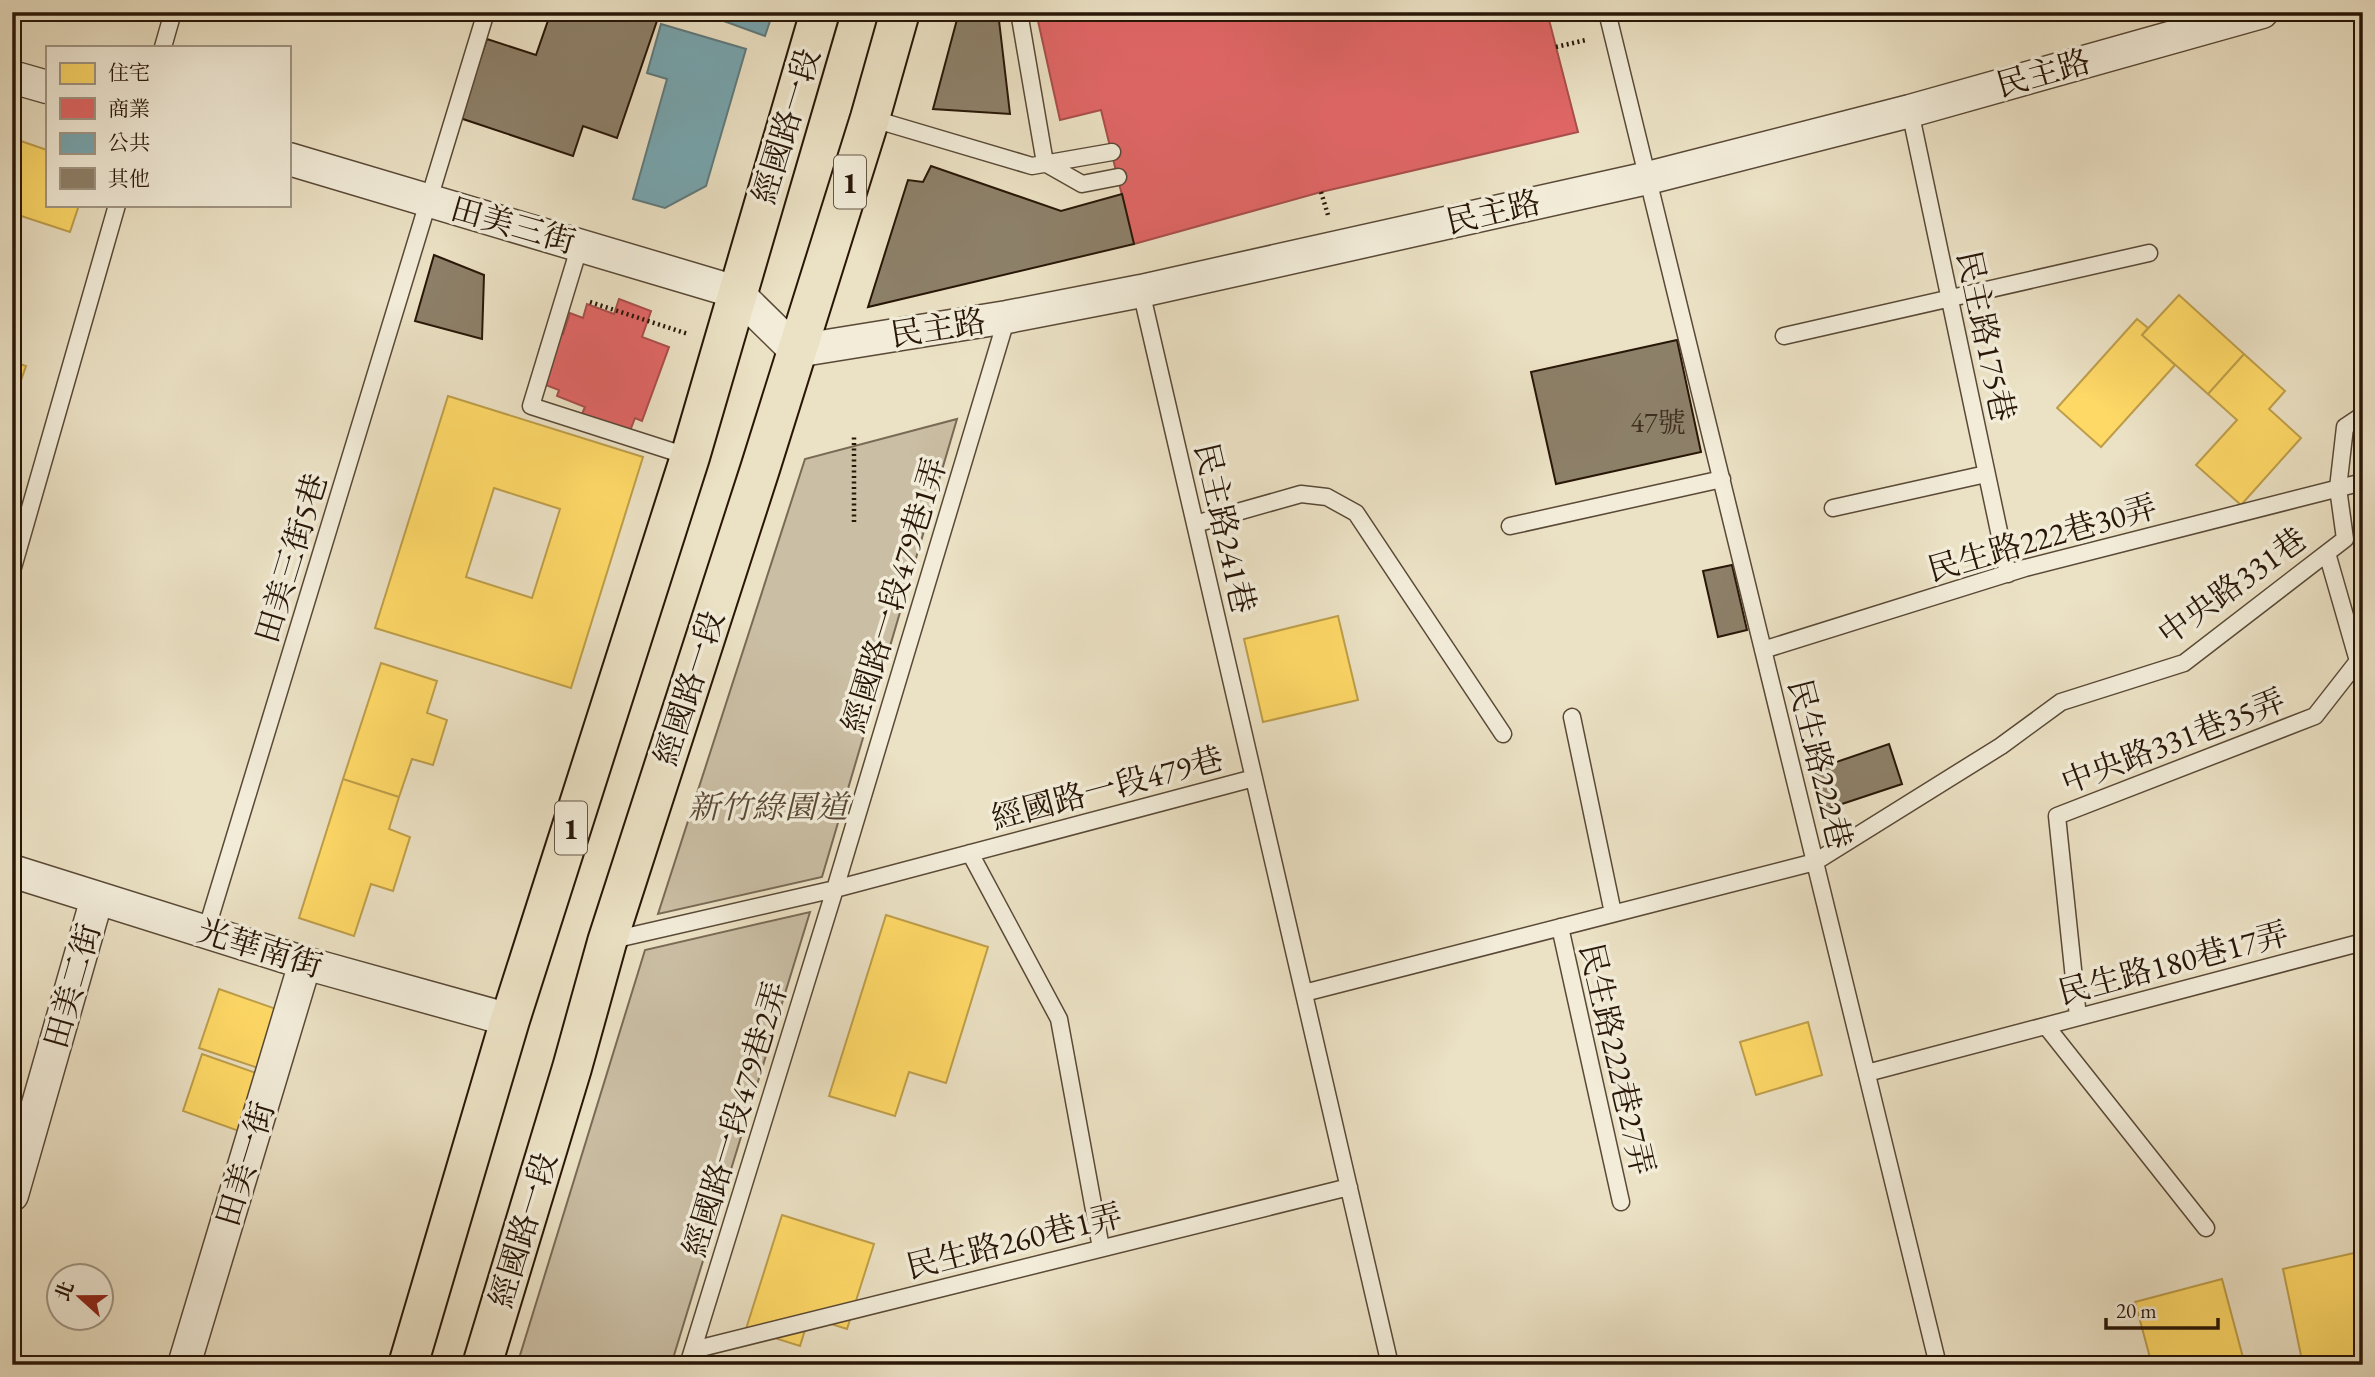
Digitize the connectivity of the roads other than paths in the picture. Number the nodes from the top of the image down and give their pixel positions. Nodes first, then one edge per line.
1 (173, 12) edge
2 (486, 12) edge
3 (820, 12) edge
4 (900, 12) edge
5 (1018, 12) edge
6 (1608, 12) edge
7 (2263, 12) edge
8 (163, 46) edge
9 (12, 77) edge
10 (46, 87) edge
11 (1910, 111) junction
12 (870, 118) junction
13 (1112, 152) dead end
14 (290, 159) edge
15 (1045, 163) junction
16 (1118, 177) dead end
17 (1648, 178) junction
18 (429, 201) junction
19 (117, 206) edge
20 (580, 245) junction
21 (2149, 253) dead end
22 (1141, 291) junction
23 (736, 292) junction
24 (1950, 298) junction
25 (1007, 317) junction
26 (1784, 337) dead end
27 (796, 351) junction
28 (2363, 415) edge
29 (690, 457) junction
30 (1986, 474) junction
31 (1722, 479) junction
32 (2363, 482) edge
33 (2339, 488) junction
34 (1833, 508) dead end
35 (1195, 524) junction
36 (1510, 526) dead end
37 (2326, 553) junction
38 (12, 571) edge
39 (2008, 574) junction
40 (1763, 650) junction
41 (2360, 660) edge
42 (1572, 717) dead end
43 (1503, 734) dead end
44 (1254, 778) junction
45 (970, 853) junction
46 (1815, 862) junction
47 (12, 872) edge
48 (835, 889) junction
49 (97, 898) junction
50 (1614, 913) junction
51 (1560, 927) junction
52 (206, 931) junction
53 (607, 942) junction
54 (2363, 942) edge
55 (305, 963) junction
56 (1304, 993) junction
57 (2078, 1017) junction
58 (510, 1020) junction
59 (2046, 1026) junction
60 (1867, 1073) junction
61 (1349, 1187) junction
62 (12, 1195) edge
63 (1621, 1202) dead end
64 (2206, 1228) dead end
65 (1101, 1248) junction
66 (690, 1357) edge
67 (184, 1365) edge
68 (408, 1365) edge
69 (482, 1365) edge
70 (1390, 1365) edge
71 (1938, 1365) edge

1 - 8 lane
2 - 18 lane, 田美三街5巷
3 - 23 main road, 經國路一段 / 1
4 - 12 main road, 經國路一段 / 1
5 - 15 lane
6 - 17 lane, 民生路222巷
7 - 11 street, 民主路
9 - 10 street
11 - 17 street, 民主路
11 - 24 lane, 民主路175巷
12 - 15 lane
12 - 27 main road, 經國路一段 / 1
13 - 15 lane
14 - 18 street, 田美三街
15 - 16 lane
17 - 22 street, 民主路
17 - 31 lane, 民生路222巷
18 - 20 street, 田美三街
18 - 52 lane, 田美三街5巷
19 - 38 lane
20 - 23 street, 田美三街
20 - 29 lane
21 - 24 lane
22 - 25 street, 民主路
22 - 35 lane, 民主路241巷
23 - 27 street
23 - 29 main road, 經國路一段 / 1
24 - 26 lane
24 - 30 lane, 民主路175巷
25 - 27 street, 民主路
25 - 48 lane, 經國路一段479巷1弄
27 - 53 main road, 經國路一段 / 1
28 - 33 lane, 中央路331巷
29 - 58 main road, 經國路一段 / 1
30 - 34 lane
30 - 39 lane, 民主路175巷
31 - 36 lane
31 - 40 lane, 民生路222巷
32 - 33 lane, 民生路222巷30弄
33 - 37 lane, 中央路331巷
33 - 39 lane, 民生路222巷30弄
35 - 43 lane
35 - 44 lane, 民主路241巷
37 - 41 lane, 中央路331巷35弄
37 - 46 lane, 中央路331巷
39 - 40 lane, 民生路222巷30弄
40 - 46 lane, 民生路222巷
41 - 57 lane, 中央路331巷35弄
42 - 50 lane, 民生路222巷27弄
44 - 45 lane, 經國路一段479巷
44 - 56 lane, 經國路一段479巷
45 - 48 lane, 經國路一段479巷
45 - 65 lane
46 - 50 lane, 民生路222巷27弄
46 - 60 lane, 民生路222巷
47 - 49 street, 光華南街
48 - 53 lane, 經國路一段479巷
48 - 66 lane, 經國路一段479巷2弄
49 - 52 street, 光華南街
49 - 62 street, 田美二街
50 - 51 lane, 民生路222巷27弄
51 - 56 lane, 民生路222巷27弄
51 - 63 lane, 民生路222巷27弄
52 - 55 street, 光華南街
53 - 69 main road, 經國路一段 / 1
54 - 57 lane, 民生路180巷17弄
55 - 58 street, 光華南街
55 - 67 street, 田美一街
56 - 61 lane, 經國路一段479巷
57 - 59 lane, 民生路180巷17弄
58 - 68 main road, 經國路一段 / 1
59 - 60 lane
59 - 64 lane, 民生路180巷17弄
60 - 71 lane, 民生路222巷
61 - 65 lane, 民生路260巷1弄
61 - 70 lane, 經國路一段479巷
65 - 66 lane, 民生路260巷1弄

